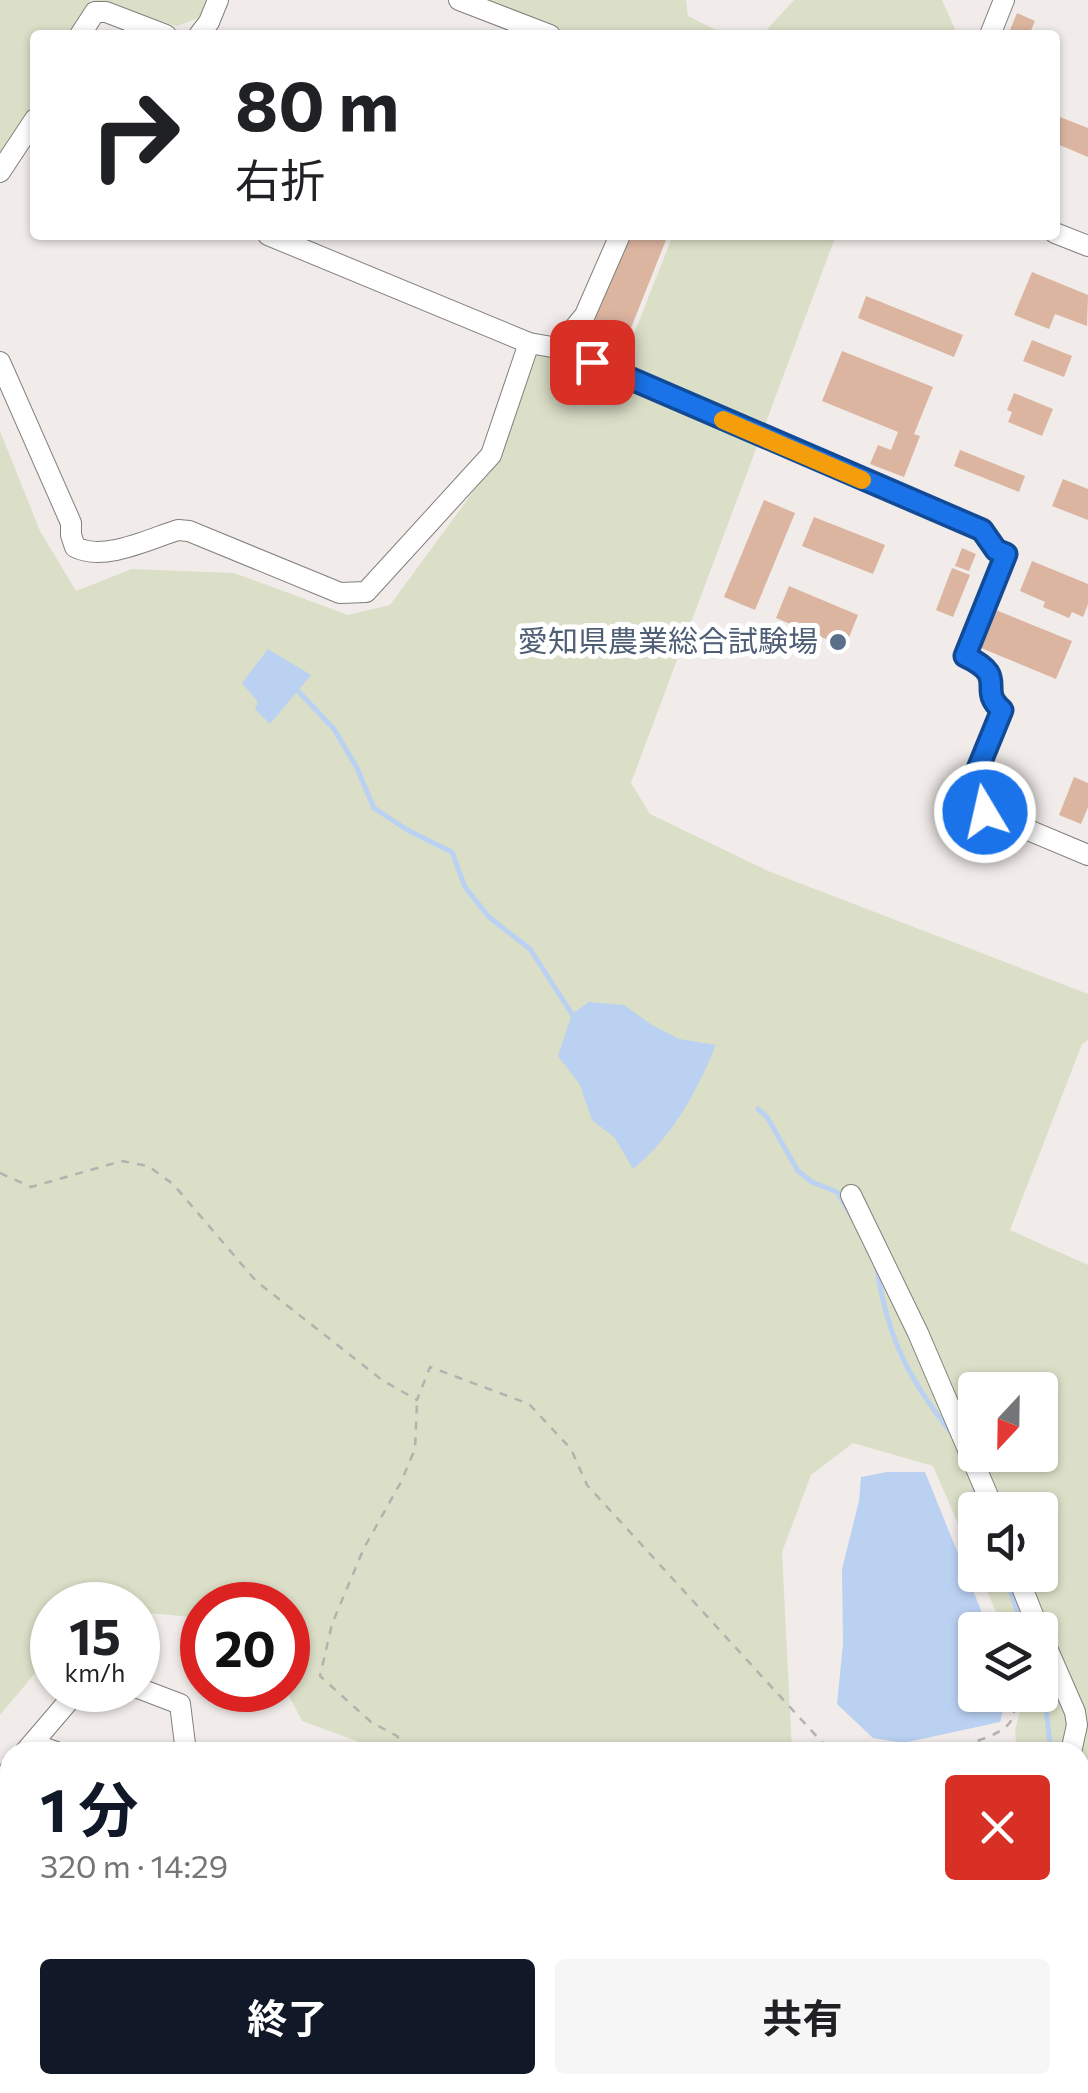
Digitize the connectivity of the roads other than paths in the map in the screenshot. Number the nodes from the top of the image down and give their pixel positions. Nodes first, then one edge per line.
1 (218, 0) edge
2 (460, 0) edge
3 (1004, 0) edge
4 (83, 30) edge
5 (153, 30) edge
6 (202, 30) edge
7 (537, 30) edge
8 (992, 30) edge
9 (30, 134) edge
10 (0, 172) edge
11 (1060, 235) edge
12 (280, 240) edge
13 (618, 240) edge
14 (1088, 246) edge
15 (529, 343) junction
16 (558, 348) junction
17 (0, 362) edge
18 (1088, 855) edge
19 (851, 1196) dead end
20 (986, 1492) edge
21 (1058, 1673) edge
22 (160, 1696) edge
23 (59, 1712) edge
24 (34, 1742) edge
25 (185, 1742) edge
26 (1073, 1742) edge

1 - 6 street
2 - 7 street
3 - 8 street
4 - 5 street
9 - 10 street
11 - 14 street
12 - 15 street
13 - 16 street
15 - 16 street
15 - 17 street
16 - 18 street
19 - 20 street
21 - 26 street
22 - 25 street
23 - 24 street

